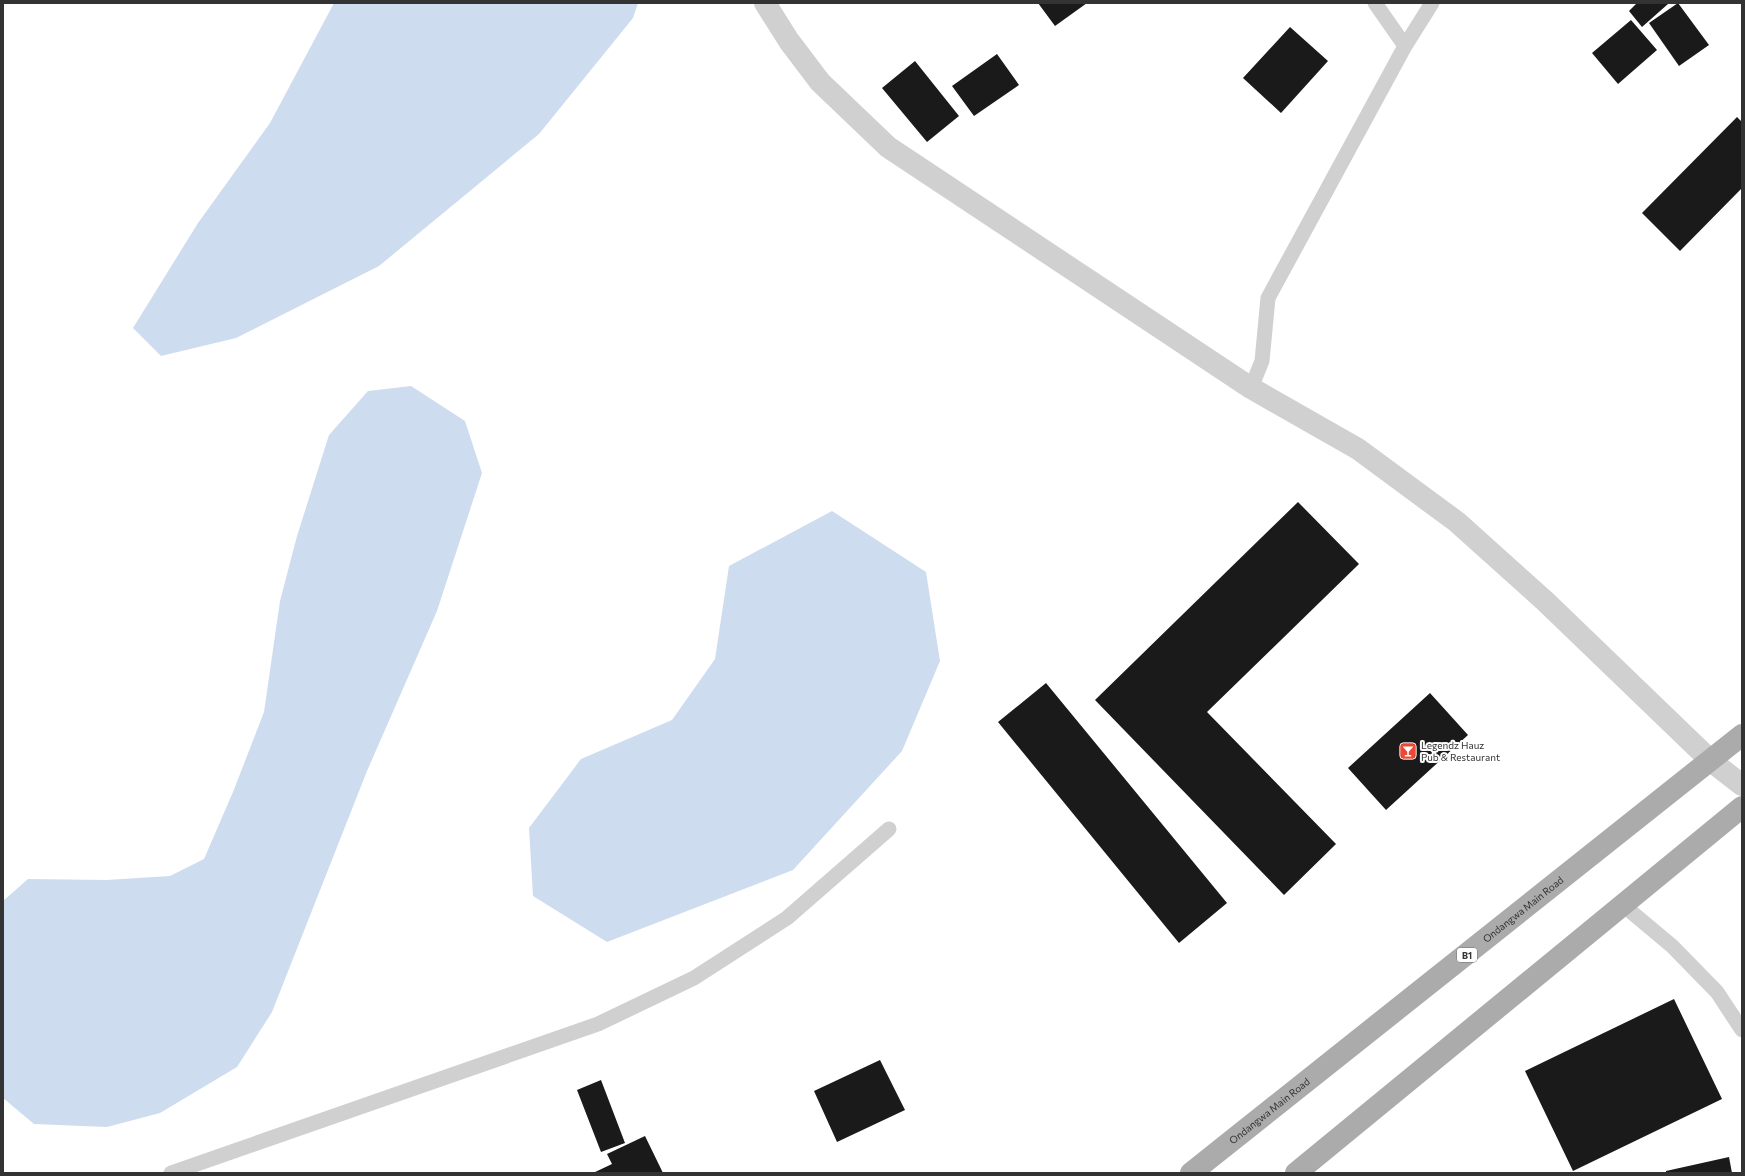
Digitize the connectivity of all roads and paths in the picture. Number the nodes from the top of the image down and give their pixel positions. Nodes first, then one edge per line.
1 (765, 3) edge
2 (1375, 3) edge
3 (1432, 3) edge
4 (1406, 46) junction
5 (1251, 388) junction
6 (1742, 735) edge
7 (1711, 761) junction
8 (1742, 785) edge
9 (1742, 807) edge
10 (889, 829) dead end
11 (1623, 905) junction
12 (1742, 1030) edge
13 (170, 1173) edge
14 (1191, 1173) edge
15 (1296, 1173) edge

1 - 5 street
2 - 4 lane
3 - 4 lane
4 - 5 lane
5 - 7 street
6 - 7 main road, Ondangwa Main Road / B1
7 - 8 street
7 - 14 main road, Ondangwa Main Road / B1
9 - 11 main road
10 - 13 lane
11 - 12 lane
11 - 15 main road

